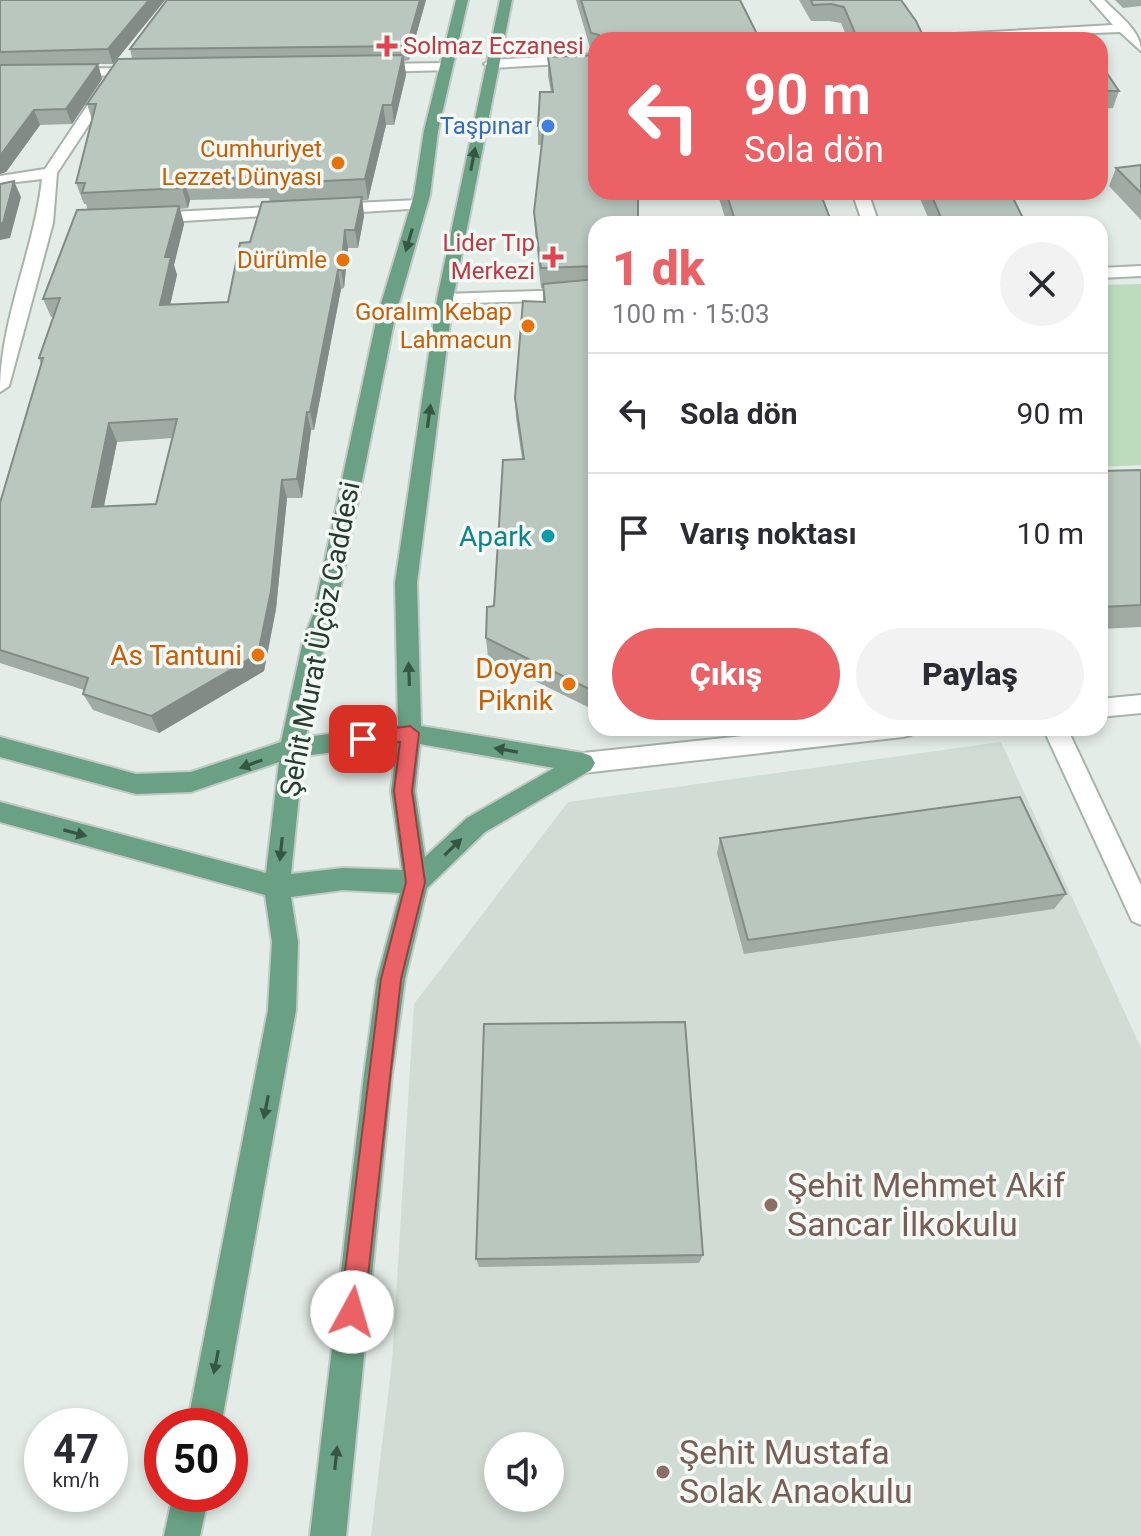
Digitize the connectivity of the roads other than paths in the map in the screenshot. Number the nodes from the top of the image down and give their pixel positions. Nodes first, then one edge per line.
1 (462, 0) edge
2 (506, 0) edge
3 (1097, 0) edge
4 (1125, 28) junction
5 (1057, 32) edge
6 (1141, 47) edge
7 (588, 58) edge
8 (491, 64) junction
9 (122, 65) junction
10 (447, 67) junction
11 (353, 68) edge
12 (165, 70) edge
13 (0, 73) edge
14 (50, 173) junction
15 (0, 180) edge
16 (419, 205) junction
17 (138, 219) edge
18 (1141, 271) edge
19 (1108, 273) edge
20 (588, 294) edge
21 (445, 299) junction
22 (0, 386) edge
23 (1141, 704) edge
24 (1108, 707) edge
25 (410, 733) junction
26 (830, 736) edge
27 (1059, 736) edge
28 (0, 747) edge
29 (292, 748) junction
30 (583, 763) junction
31 (0, 812) edge
32 (416, 882) junction
33 (277, 887) junction
34 (1141, 913) edge
35 (207, 1408) edge
36 (187, 1512) edge
37 (182, 1536) edge
38 (328, 1536) edge

1 - 10 main road, Şehit Murat Üçöz Caddesi
2 - 8 main road
3 - 4 street
4 - 5 street
4 - 6 street
7 - 8 street
21 -> 8 main road
9 - 12 street
9 - 13 street
9 - 14 street
10 - 11 street
10 - 16 main road, Şehit Murat Üçöz Caddesi
14 - 15 street
14 - 22 street
16 - 17 street
16 -> 29 main road, Şehit Murat Üçöz Caddesi
18 - 19 street
20 - 21 street
25 -> 21 main road
23 - 24 street
25 - 29 main road
30 -> 25 main road
25 - 32 main road
26 - 30 street
27 - 34 street
29 -> 28 main road
29 -> 33 main road, Şehit Murat Üçöz Caddesi
32 -> 30 main road
31 -> 33 main road
32 - 33 main road
38 -> 32 main road
33 -> 35 main road, Şehit Murat Üçöz Caddesi
36 - 37 main road

